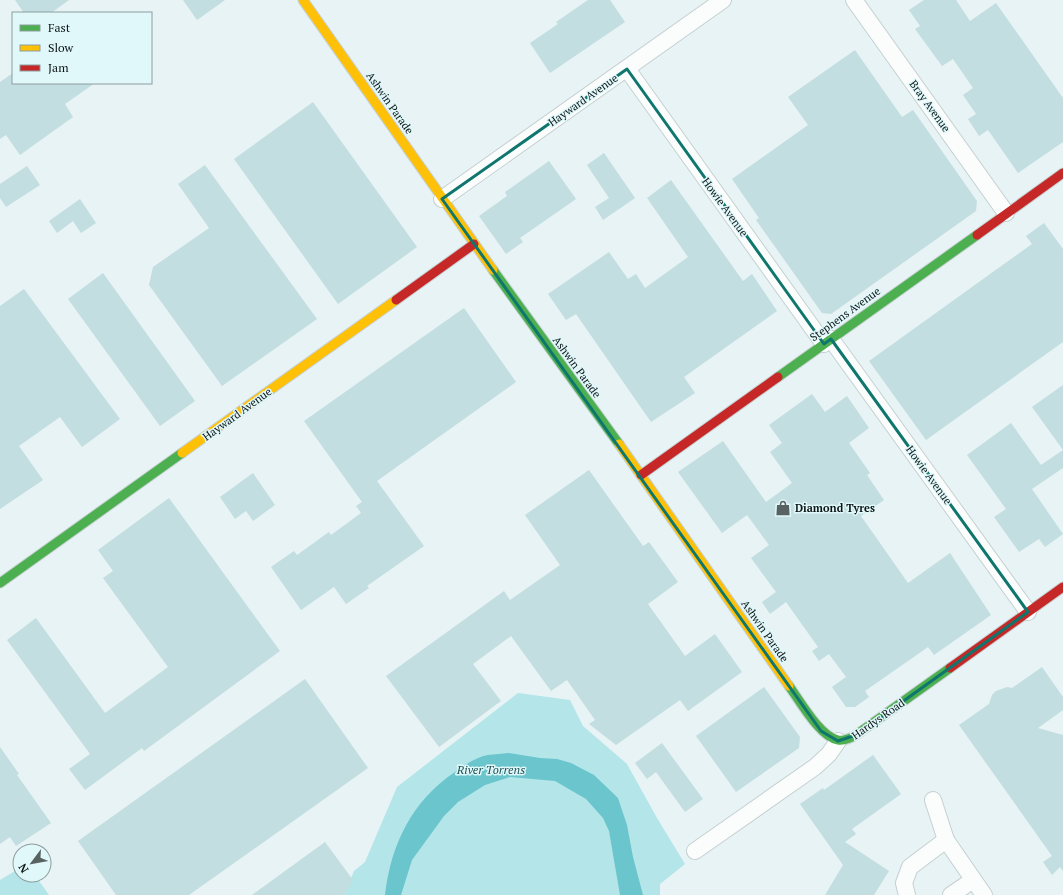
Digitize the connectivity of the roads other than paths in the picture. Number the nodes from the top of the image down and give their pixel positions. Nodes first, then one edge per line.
1 (303, 0) edge
2 (723, 0) edge
3 (854, 0) edge
4 (627, 69) junction
5 (1063, 173) edge
6 (442, 199) junction
7 (1006, 213) junction
8 (474, 244) junction
9 (827, 341) junction
10 (641, 475) junction
11 (0, 583) edge
12 (1063, 587) edge
13 (1028, 612) junction
14 (838, 741) junction
15 (933, 800) dead end
16 (946, 840) junction
17 (695, 851) dead end
18 (973, 880) junction
19 (907, 895) edge
20 (951, 895) edge
21 (984, 895) edge

1 - 6 street, Ashwin Parade
2 - 4 street, Hayward Avenue
3 - 7 street, Bray Avenue
4 - 6 street, Hayward Avenue
4 - 9 street, Howie Avenue
5 - 7 street, Stephens Avenue
6 - 8 street, Ashwin Parade
7 - 9 street, Stephens Avenue
8 - 10 street, Ashwin Parade
8 - 11 street, Hayward Avenue
9 - 10 street, Stephens Avenue
9 - 13 street, Howie Avenue
10 - 14 street, Ashwin Parade
12 - 13 street, Hardys Road
13 - 14 street, Hardys Road
14 - 17 street, Hardys Road
15 - 16 street
16 - 18 street
16 - 19 street
18 - 20 street
18 - 21 street

